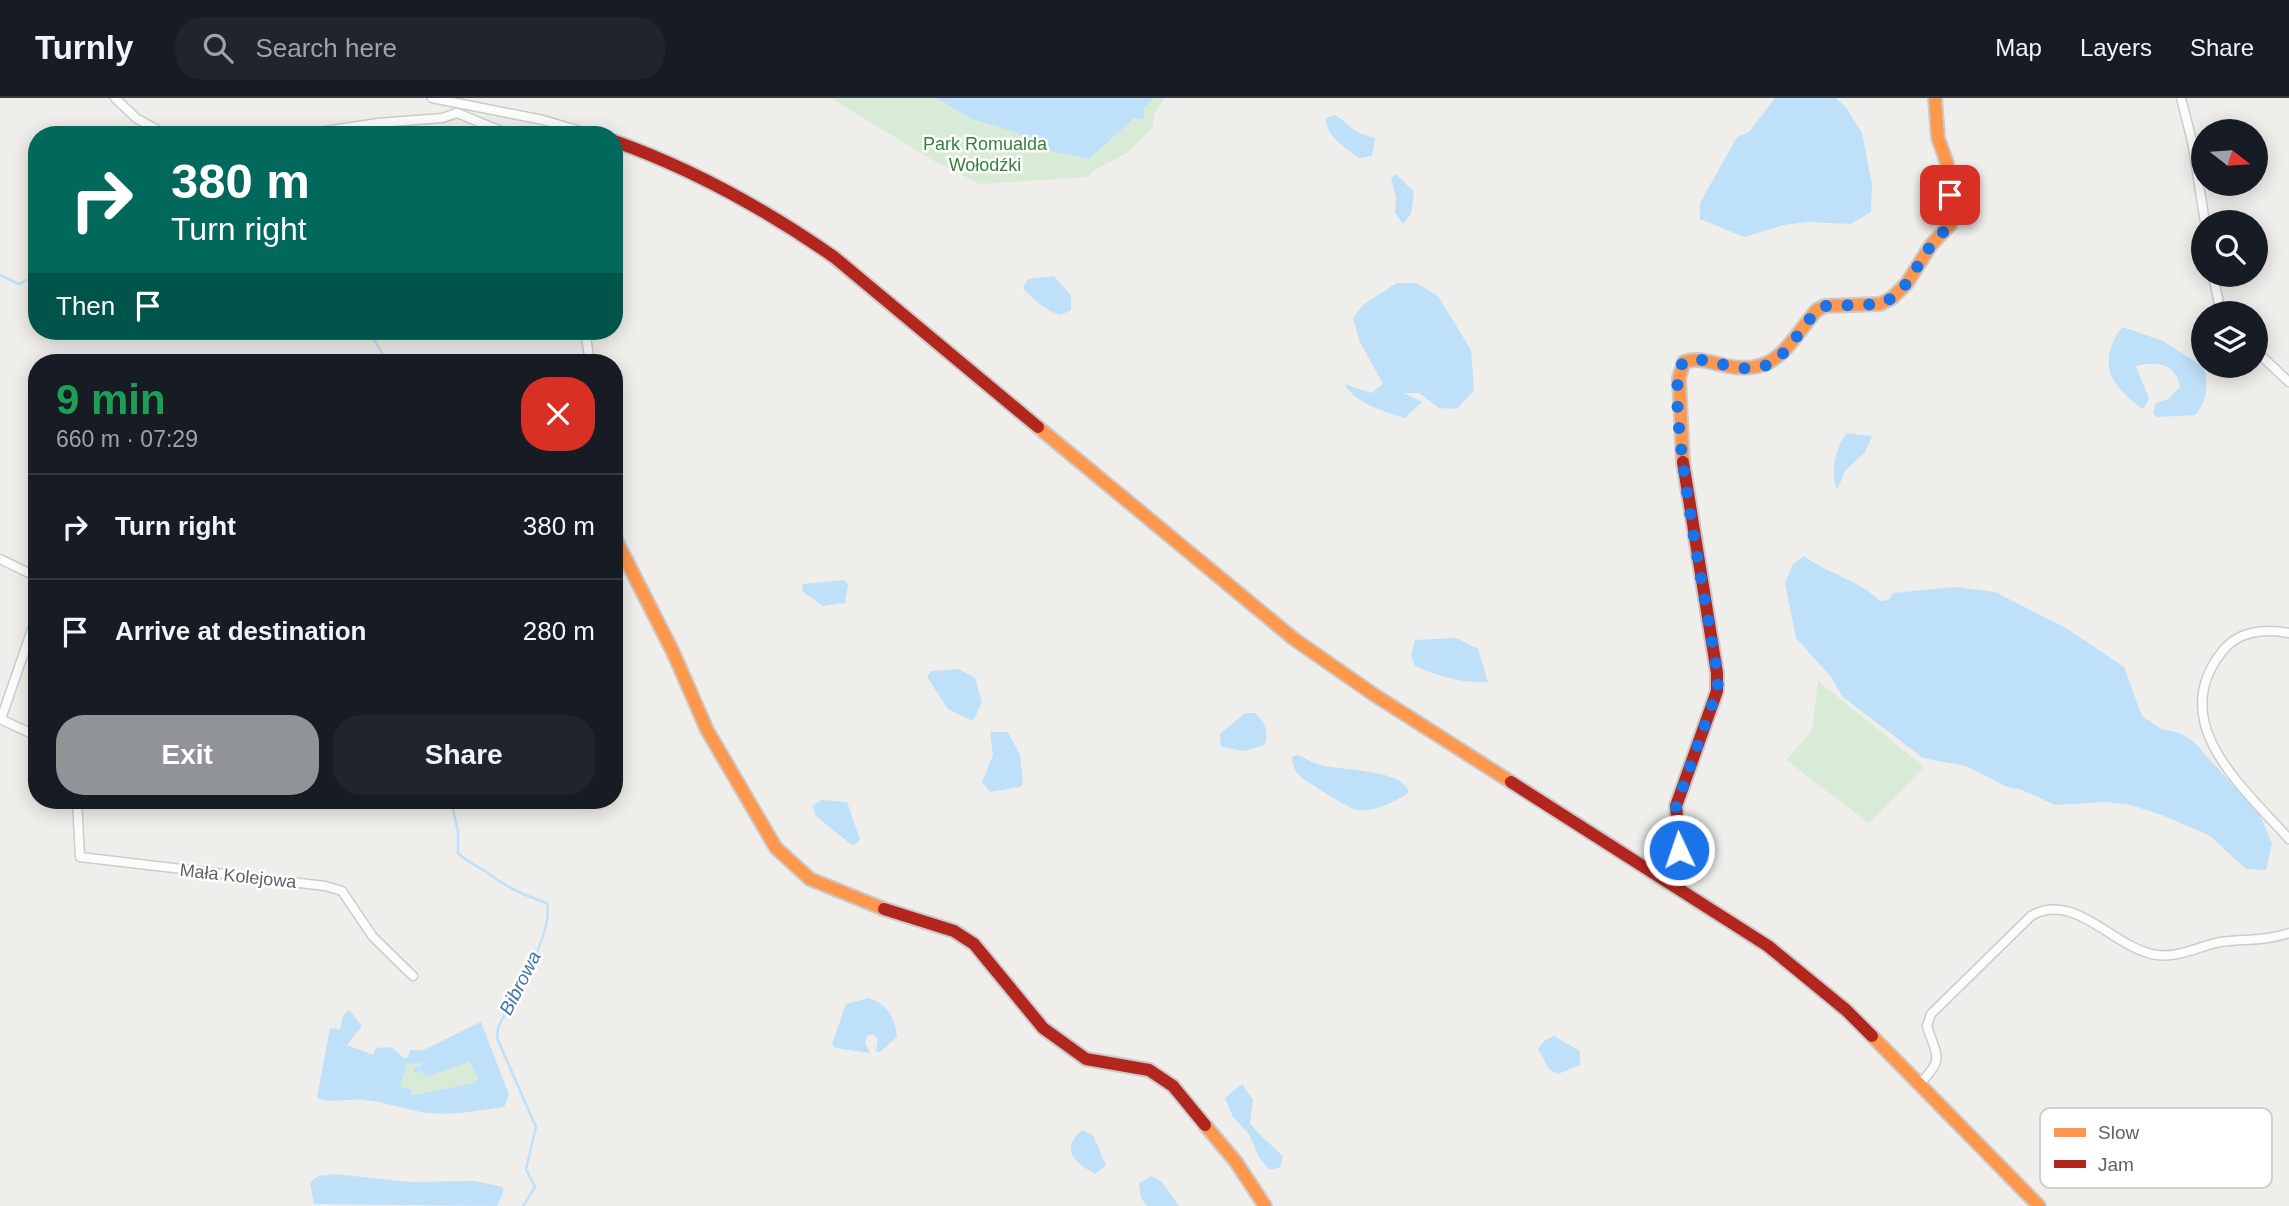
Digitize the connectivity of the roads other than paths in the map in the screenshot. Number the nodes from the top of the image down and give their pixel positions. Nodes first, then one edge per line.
1 (115, 98) edge
2 (432, 98) edge
3 (1935, 98) edge
4 (2181, 98) edge
5 (451, 100) edge
6 (457, 113) junction
7 (150, 126) edge
8 (358, 126) edge
9 (489, 126) edge
10 (563, 126) edge
11 (623, 145) edge
12 (2203, 210) edge
13 (2268, 362) edge
14 (2289, 382) edge
15 (623, 555) edge
16 (0, 559) edge
17 (28, 573) edge
18 (2289, 633) edge
19 (28, 641) edge
20 (1, 719) edge
21 (28, 732) edge
22 (77, 809) edge
23 (2289, 839) edge
24 (1645, 867) junction
25 (2289, 933) edge
26 (413, 976) dead end
27 (1919, 1084) junction
28 (1265, 1206) edge
29 (2039, 1206) edge

1 - 7 street
2 - 5 street
3 - 24 street
4 - 12 street
5 - 6 street
5 - 10 street
6 - 8 street
6 - 9 street
11 - 24 street
13 - 14 street
15 - 28 street
16 - 17 street
18 - 23 street
19 - 20 street
20 - 21 street
22 - 26 street, Mała Kolejowa
24 - 27 street
25 - 27 street
27 - 29 street

